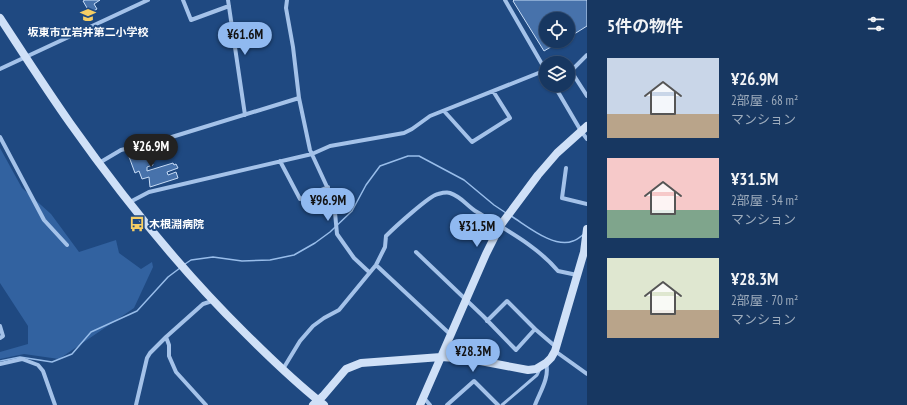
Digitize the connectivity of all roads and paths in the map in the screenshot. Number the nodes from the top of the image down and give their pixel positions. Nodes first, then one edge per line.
1 (148, 0) edge
2 (183, 0) edge
3 (228, 0) edge
4 (286, 0) edge
5 (505, 0) edge
6 (229, 6) junction
7 (0, 18) edge
8 (25, 56) junction
9 (586, 58) edge
10 (539, 59) edge
11 (0, 68) edge
12 (575, 68) edge
13 (539, 74) edge
14 (575, 79) edge
15 (493, 91) junction
16 (560, 92) edge
17 (587, 96) edge
18 (299, 98) junction
19 (444, 111) junction
20 (245, 115) junction
21 (584, 129) edge
22 (0, 137) edge
23 (587, 139) edge
24 (312, 154) junction
25 (280, 161) junction
26 (98, 163) junction
27 (566, 168) dead end
28 (328, 187) junction
29 (128, 202) junction
30 (587, 204) edge
31 (500, 226) junction
32 (587, 229) edge
33 (67, 245) dead end
34 (416, 252) dead end
35 (585, 253) edge
36 (376, 264) junction
37 (369, 272) junction
38 (578, 275) junction
39 (212, 300) junction
40 (466, 300) junction
41 (488, 321) junction
42 (0, 326) edge
43 (535, 329) junction
44 (450, 335) junction
45 (166, 337) junction
46 (0, 338) edge
47 (556, 349) junction
48 (441, 357) junction
49 (0, 364) edge
50 (543, 365) junction
51 (283, 369) junction
52 (587, 374) edge
53 (421, 401) edge
54 (318, 403) edge
55 (55, 405) edge
56 (136, 405) edge
57 (206, 405) edge
58 (430, 405) edge
59 (447, 405) edge
60 (498, 405) edge
61 (502, 405) edge
62 (535, 405) edge

1 - 8 street
2 - 6 street
3 - 6 street
4 - 18 street
5 - 10 street
6 - 20 street
7 - 8 street
8 - 11 street
8 - 26 street
9 - 12 street
13 - 15 street
14 - 17 street
15 - 19 street
15 - 19 street
16 - 21 street
18 - 20 street
18 - 24 street
19 - 24 street
20 - 26 street
21 - 23 street
21 - 31 street
22 - 33 street
24 - 25 street
24 - 28 street
25 - 28 street
25 - 29 street
26 - 29 street
27 - 30 street
28 - 37 street
29 - 39 street
31 - 36 street
31 - 38 street
31 - 40 street
32 - 35 street
34 - 40 street
35 - 38 street
36 - 37 street
36 - 44 street
37 - 51 street
38 - 47 street
39 - 45 street
39 - 51 street
40 - 41 street
40 - 44 street
41 - 43 street
41 - 43 street
42 - 46 street
43 - 47 street
44 - 48 street
45 - 56 street
45 - 57 street
47 - 50 street
47 - 52 street
48 - 50 street
48 - 53 street
48 - 54 street
49 - 55 street
50 - 61 lane
50 - 62 street
51 - 54 street
53 - 58 street
59 - 60 street

